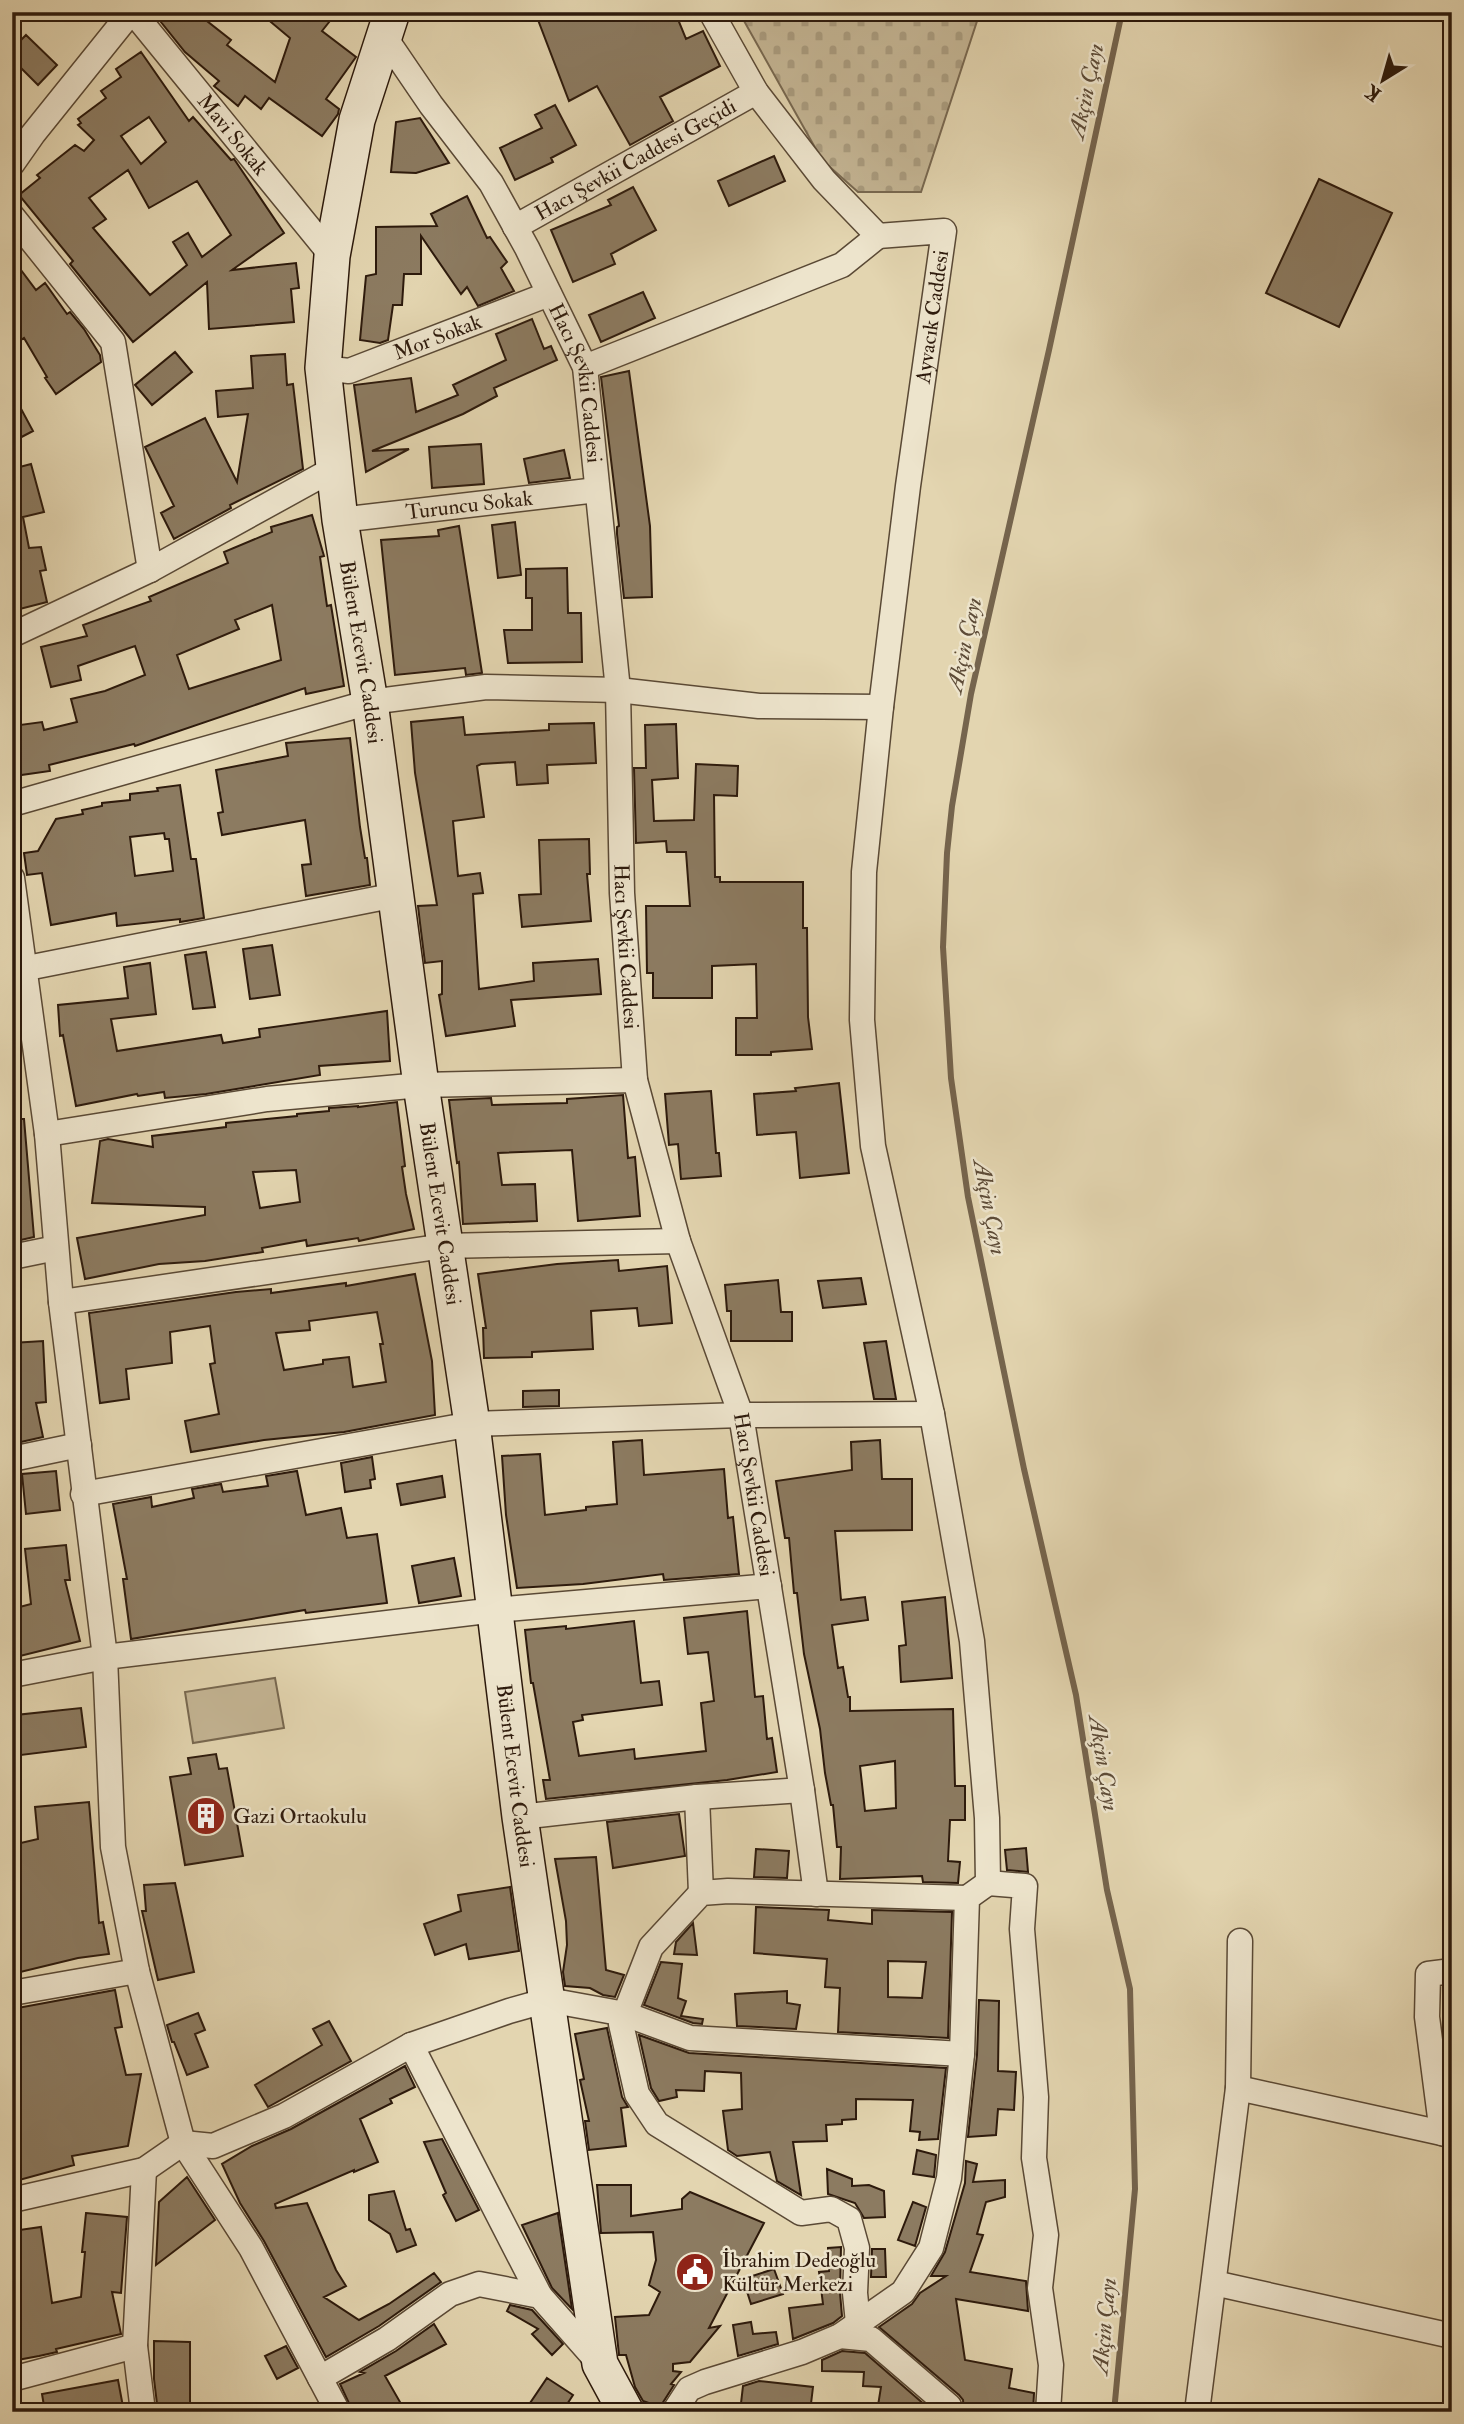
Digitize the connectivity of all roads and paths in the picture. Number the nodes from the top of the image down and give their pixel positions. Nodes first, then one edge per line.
1 (132, 12) edge
2 (711, 12) edge
3 (388, 24) edge
4 (756, 93) junction
5 (12, 164) edge
6 (12, 216) edge
7 (515, 227) junction
8 (878, 236) junction
9 (332, 256) junction
10 (549, 294) junction
11 (585, 367) junction
12 (323, 368) junction
13 (335, 468) junction
14 (597, 490) junction
15 (340, 520) junction
16 (150, 570) junction
17 (12, 635) edge
18 (618, 690) junction
19 (370, 702) junction
20 (881, 707) junction
21 (12, 804) edge
22 (12, 878) edge
23 (396, 895) junction
24 (19, 970) edge
25 (635, 1080) junction
26 (421, 1085) junction
27 (47, 1134) junction
28 (678, 1241) junction
29 (444, 1247) junction
30 (56, 1248) junction
31 (12, 1256) edge
32 (61, 1302) junction
33 (932, 1413) junction
34 (741, 1415) junction
35 (472, 1424) junction
36 (79, 1445) junction
37 (12, 1459) edge
38 (83, 1494) junction
39 (769, 1586) junction
40 (495, 1610) junction
41 (105, 1657) junction
42 (12, 1675) edge
43 (802, 1790) junction
44 (697, 1797) junction
45 (520, 1817) junction
46 (988, 1883) junction
47 (701, 1893) junction
48 (816, 1894) junction
49 (967, 1898) junction
50 (1240, 1941) dead end
51 (137, 1971) junction
52 (1452, 1971) edge
53 (12, 1993) edge
54 (548, 2000) junction
55 (625, 2014) junction
56 (411, 2045) junction
57 (962, 2054) junction
58 (1238, 2088) junction
59 (1447, 2134) edge
60 (183, 2143) junction
61 (144, 2170) junction
62 (12, 2200) edge
63 (1214, 2283) junction
64 (540, 2295) junction
65 (849, 2330) junction
66 (1452, 2336) edge
67 (135, 2346) junction
68 (600, 2364) junction
69 (320, 2378) junction
70 (12, 2379) edge
71 (142, 2412) edge
72 (338, 2412) edge
73 (626, 2412) edge
74 (674, 2412) edge
75 (949, 2412) edge
76 (1048, 2412) edge
77 (1197, 2412) edge

1 - 5 street
1 - 9 street, Mavi Sokak
2 - 4 street
3 - 7 street, Hacı Şevkii Caddesi
3 - 9 main road, Bülent Ecevit Caddesi
4 - 7 street, Hacı Şevkii Caddesi Geçidi
4 - 8 street
6 - 16 street
7 - 10 street, Hacı Şevkii Caddesi
8 - 11 street
8 - 20 street, Ayvacık Caddesi
9 - 12 main road, Bülent Ecevit Caddesi
10 - 11 street, Hacı Şevkii Caddesi
10 - 12 street, Mor Sokak
11 - 14 street, Hacı Şevkii Caddesi
12 - 13 main road, Bülent Ecevit Caddesi
13 - 15 main road, Bülent Ecevit Caddesi
13 - 16 street
14 - 15 street, Turuncu Sokak
14 - 18 street, Hacı Şevkii Caddesi
15 - 19 main road, Bülent Ecevit Caddesi
16 - 17 street
18 - 19 street
18 - 20 street
18 - 25 street, Hacı Şevkii Caddesi
19 - 21 street
19 - 23 main road, Bülent Ecevit Caddesi
20 - 33 street
22 - 24 street
23 - 24 street
23 - 26 main road, Bülent Ecevit Caddesi
24 - 27 street
25 - 26 street
25 - 28 street, Hacı Şevkii Caddesi
26 - 27 street
26 - 29 main road, Bülent Ecevit Caddesi
27 - 30 street
28 - 29 street
28 - 34 street, Hacı Şevkii Caddesi
29 - 32 street
29 - 35 main road, Bülent Ecevit Caddesi
30 - 31 street
30 - 32 street
32 - 36 street
33 - 34 street
33 - 46 street
34 - 35 street
34 - 39 street, Hacı Şevkii Caddesi
35 - 38 street
35 - 40 main road, Bülent Ecevit Caddesi
36 - 37 street
36 - 38 street
38 - 41 street
39 - 40 street
39 - 43 street, Hacı Şevkii Caddesi
40 - 41 street
40 - 45 main road, Bülent Ecevit Caddesi
41 - 42 street
41 - 51 street
43 - 44 street
43 - 48 street, Hacı Şevkii Caddesi
44 - 45 street
44 - 47 street
45 - 54 main road, Bülent Ecevit Caddesi
46 - 49 street
46 - 76 street
47 - 48 street
47 - 55 street
48 - 49 street
49 - 57 street
50 - 58 street
51 - 53 street
51 - 60 street
52 - 59 street
54 - 55 street
54 - 56 street
54 - 68 main road, Bülent Ecevit Caddesi
55 - 57 street
55 - 65 street
56 - 60 street
56 - 64 street
57 - 65 street
58 - 59 street
58 - 63 street
60 - 61 street
60 - 69 street
61 - 62 street
61 - 67 street
63 - 66 street
63 - 77 street
64 - 68 street
64 - 69 street
65 - 74 street
65 - 75 street
67 - 70 street
67 - 71 street
68 - 73 main road, Bülent Ecevit Caddesi
69 - 72 street

